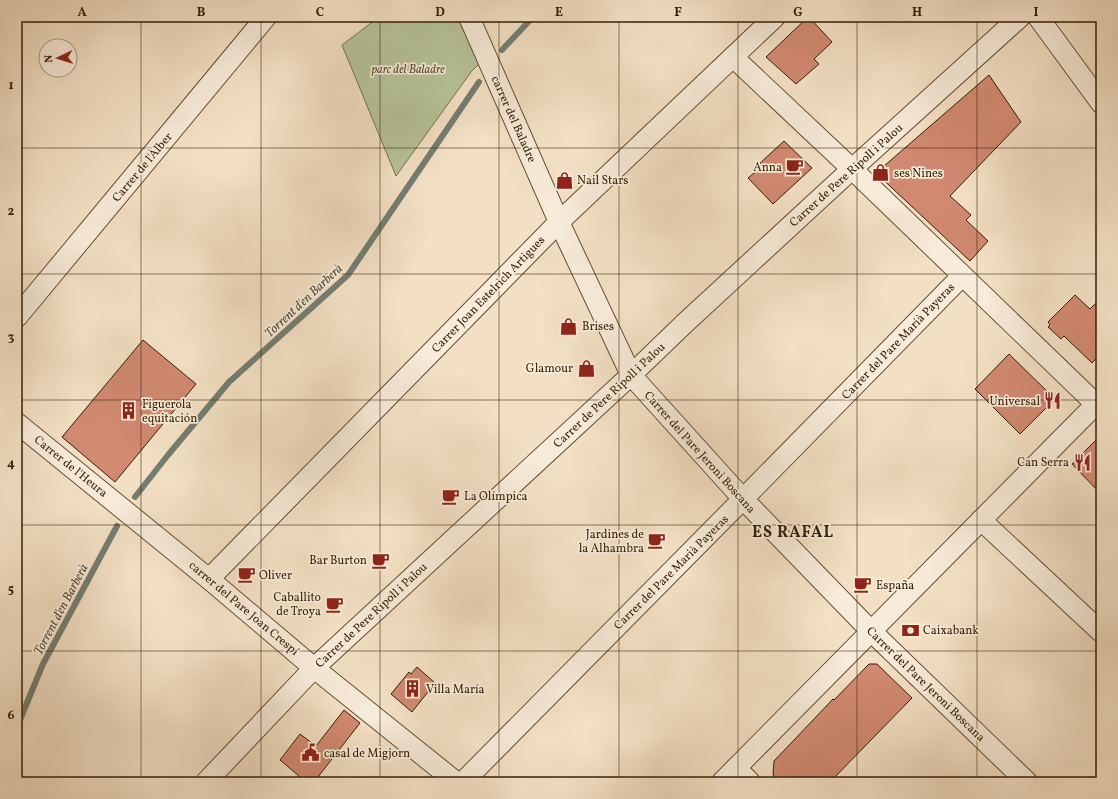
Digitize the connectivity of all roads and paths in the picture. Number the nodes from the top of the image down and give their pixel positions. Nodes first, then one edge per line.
1 (266, 17) edge
2 (469, 17) edge
3 (775, 17) edge
4 (1020, 17) edge
5 (1038, 17) edge
6 (733, 57) junction
7 (1101, 103) edge
8 (852, 169) junction
9 (559, 222) junction
10 (962, 276) junction
11 (17, 317) edge
12 (631, 375) junction
13 (1099, 404) edge
14 (17, 423) edge
15 (743, 500) junction
16 (125, 510) joint
17 (981, 520) junction
18 (209, 579) junction
19 (871, 630) junction
20 (1101, 632) edge
21 (314, 668) junction
22 (736, 768) junction
23 (206, 782) edge
24 (456, 782) edge
25 (464, 782) edge
26 (722, 782) edge
27 (750, 782) edge
28 (1027, 782) edge

1 - 11 street, Carrer de l'Àlber
2 - 9 street, carrer del Baladre
3 - 6 street, Carrer Joan Estelrich Artigues
4 - 8 street, Carrer de Pere Ripoll i Palou
5 - 7 street
6 - 8 street
6 - 9 street, Carrer Joan Estelrich Artigues
8 - 10 street
8 - 12 street, Carrer de Pere Ripoll i Palou
9 - 12 street, Carrer del Pare Jeroni Boscana
9 - 18 street, Carrer Joan Estelrich Artigues
10 - 13 street
10 - 15 street, Carrer del Pare Marià Payeras
12 - 15 street, Carrer del Pare Jeroni Boscana
12 - 21 street, Carrer de Pere Ripoll i Palou
13 - 17 street
14 - 16 street, Carrer de l'Heura
15 - 19 street, Carrer del Pare Jeroni Boscana
15 - 25 street, Carrer del Pare Marià Payeras
16 - 18 street, carrer del Pare Joan Crespí
17 - 19 street
17 - 20 street
18 - 21 street, carrer del Pare Joan Crespí
19 - 22 street
19 - 28 street, Carrer del Pare Jeroni Boscana
21 - 23 street, Carrer de Pere Ripoll i Palou
21 - 24 street, carrer del Pare Joan Crespí
22 - 26 street
22 - 27 street

